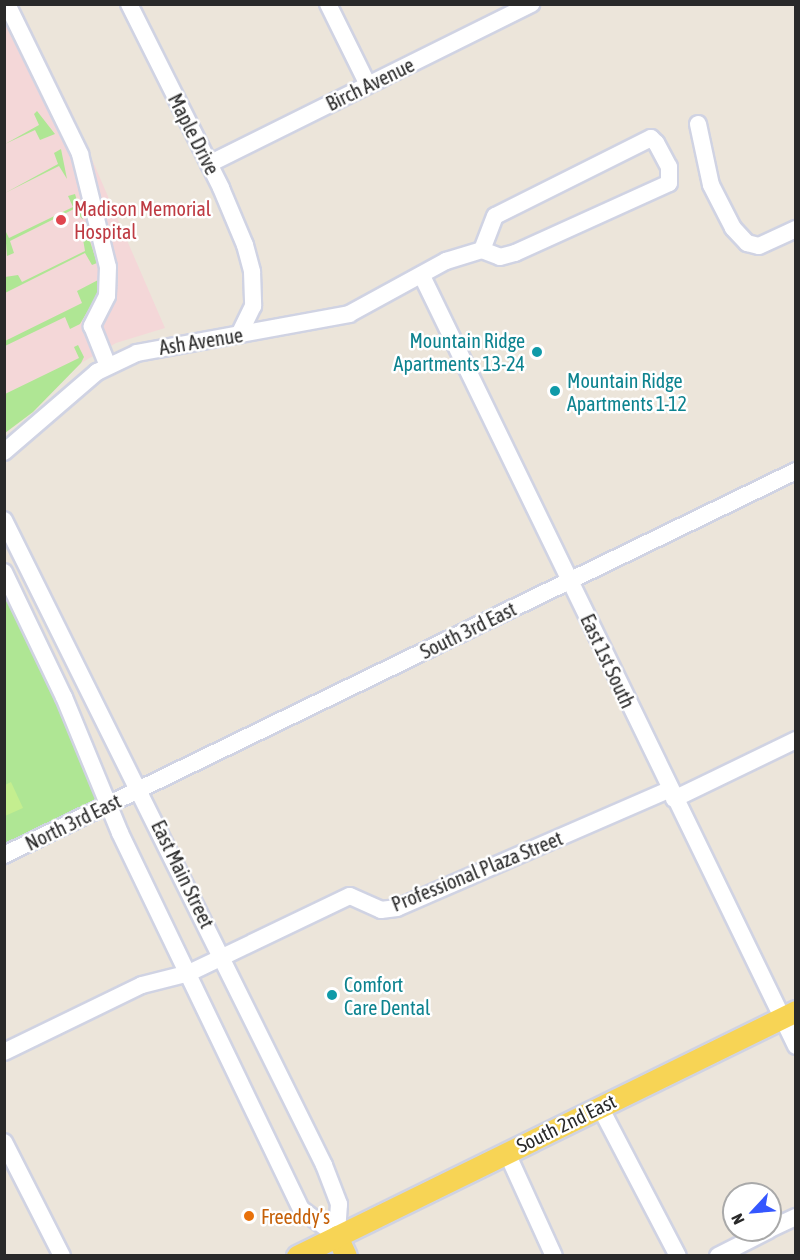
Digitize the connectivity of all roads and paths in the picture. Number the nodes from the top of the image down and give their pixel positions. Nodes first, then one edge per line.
1 (7, 4) edge
2 (129, 4) edge
3 (328, 4) edge
4 (532, 4) edge
5 (368, 85) junction
6 (698, 124) dead end
7 (209, 164) junction
8 (795, 229) edge
9 (482, 250) junction
10 (422, 276) junction
11 (239, 335) junction
12 (108, 366) junction
13 (4, 452) edge
14 (795, 471) edge
15 (4, 520) edge
16 (4, 572) edge
17 (570, 581) junction
18 (795, 740) edge
19 (141, 789) junction
20 (671, 795) junction
21 (110, 804) junction
22 (4, 855) edge
23 (224, 956) junction
24 (189, 973) junction
25 (788, 1014) edge
26 (795, 1046) edge
27 (4, 1052) edge
28 (600, 1107) junction
29 (4, 1142) edge
30 (507, 1153) junction
31 (337, 1236) junction
32 (746, 1242) edge
33 (62, 1256) edge
34 (297, 1256) edge
35 (346, 1256) edge
36 (554, 1256) edge
37 (678, 1256) edge
38 (718, 1256) edge

1 - 12 street
2 - 7 street, Maple Drive
3 - 5 street
4 - 5 street, Birch Avenue
5 - 7 street, Birch Avenue
6 - 8 street
7 - 11 street, Maple Drive
9 - 9 street
9 - 10 street, Ash Avenue
10 - 11 street, Ash Avenue
10 - 17 street, East 1st South
11 - 12 street, Ash Avenue
12 - 13 street, Ash Avenue
14 - 17 street, South 3rd East
15 - 19 street, East Main Street
16 - 21 street, East Main Street
17 - 19 street, South 3rd East
17 - 20 street, East 1st South
18 - 20 street, Professional Plaza Street
19 - 21 street, North 3rd East
19 - 23 street, East Main Street
20 - 23 street, Professional Plaza Street
20 - 25 street, East 1st South
21 - 22 street, North 3rd East
21 - 24 street, East Main Street
23 - 24 street, Professional Plaza Street
23 - 31 street, East Main Street
24 - 27 street, Professional Plaza Street
24 - 31 street, East Main Street
25 - 26 street, East 1st South
25 - 28 main road, South 2nd East
28 - 30 main road, South 2nd East
28 - 37 street
29 - 33 street
30 - 31 main road, South 2nd East
30 - 36 street
31 - 34 main road, South 2nd East
31 - 35 main road, East Main Street
32 - 38 street

